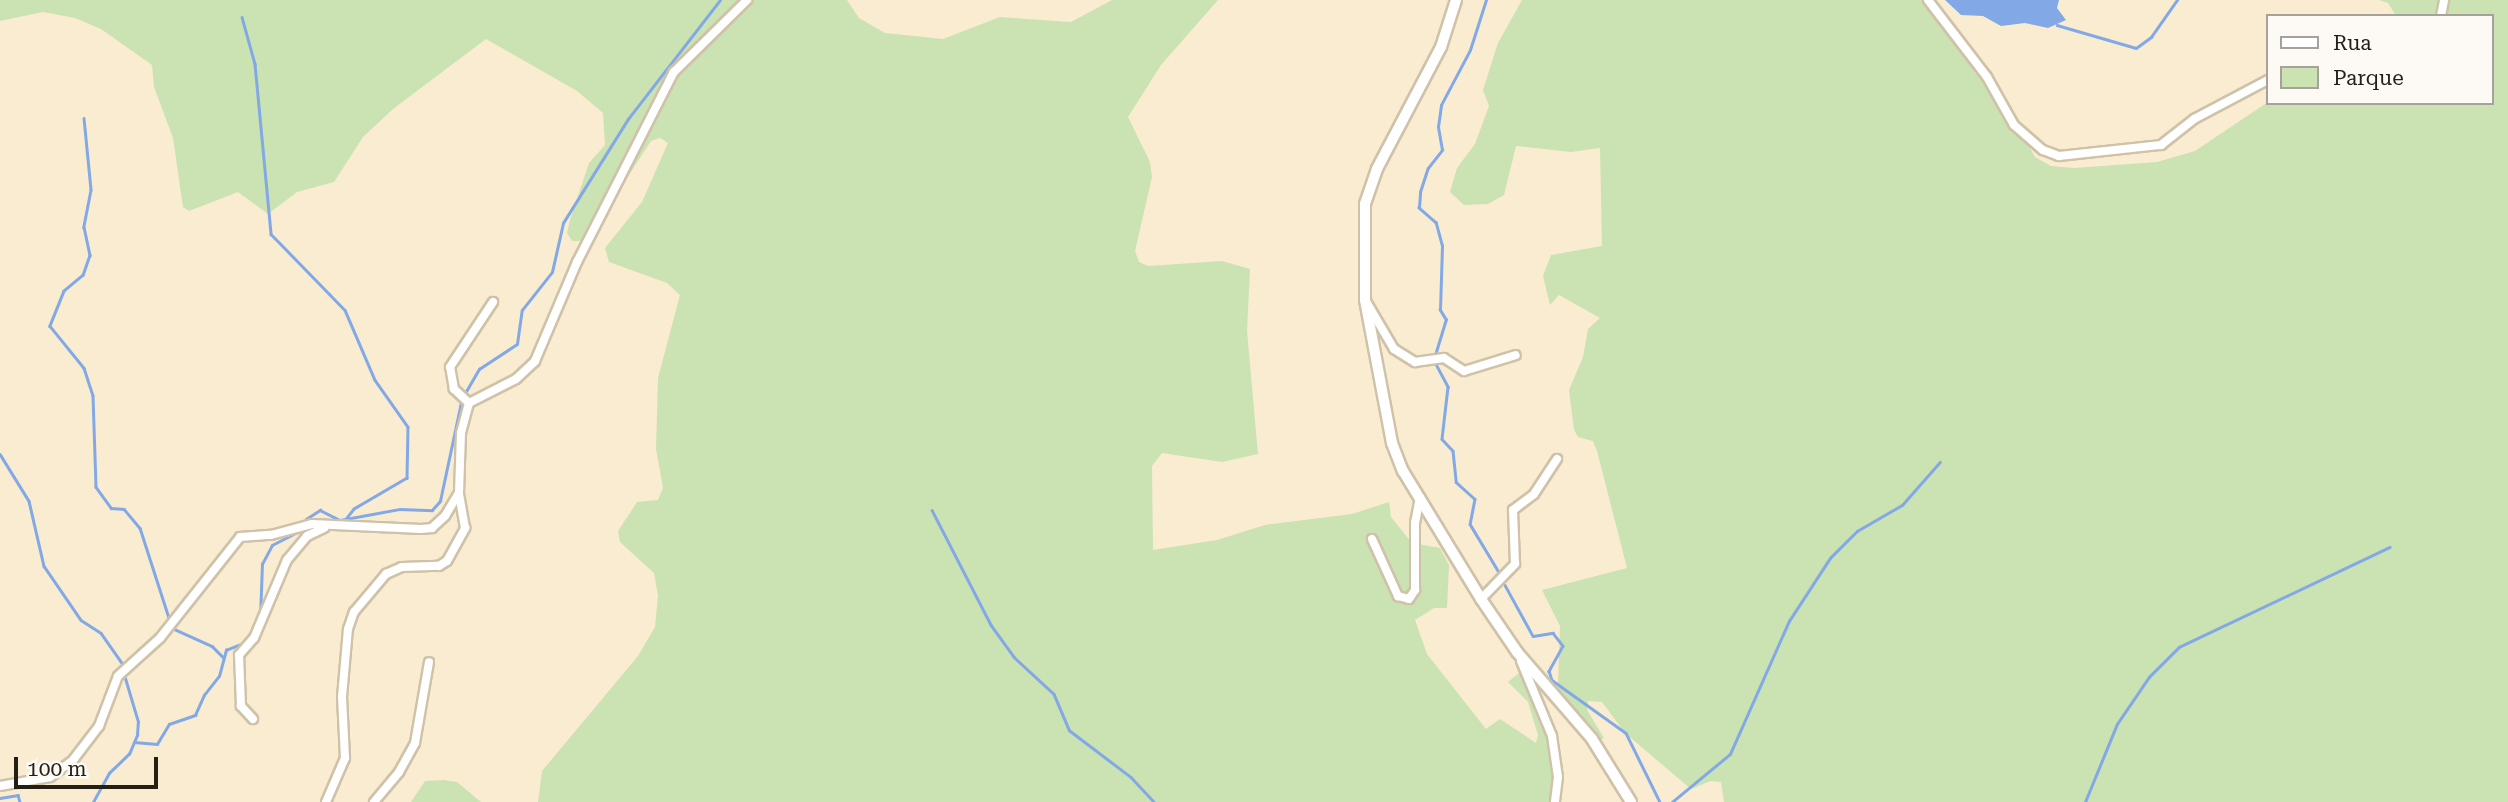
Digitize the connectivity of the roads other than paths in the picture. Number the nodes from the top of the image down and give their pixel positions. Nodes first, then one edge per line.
1 (747, 0) edge
2 (1456, 0) edge
3 (1928, 0) edge
4 (2266, 81) edge
5 (1365, 300) junction
6 (493, 302) dead end
7 (1516, 355) dead end
8 (469, 403) junction
9 (1557, 459) dead end
10 (459, 494) junction
11 (1420, 497) junction
12 (327, 528) junction
13 (1372, 539) dead end
14 (1481, 599) junction
15 (1517, 652) junction
16 (429, 663) dead end
17 (253, 719) dead end
18 (0, 786) edge
19 (326, 802) edge
20 (374, 802) edge
21 (1555, 802) edge
22 (1631, 802) edge

1 - 8 street
2 - 5 street
3 - 4 street
5 - 7 street
5 - 11 street
6 - 8 street
8 - 10 street
9 - 14 street
10 - 12 street
10 - 19 street
11 - 13 street
11 - 14 street
12 - 17 street
12 - 18 street
14 - 15 street
15 - 21 street
15 - 22 street
16 - 20 street

